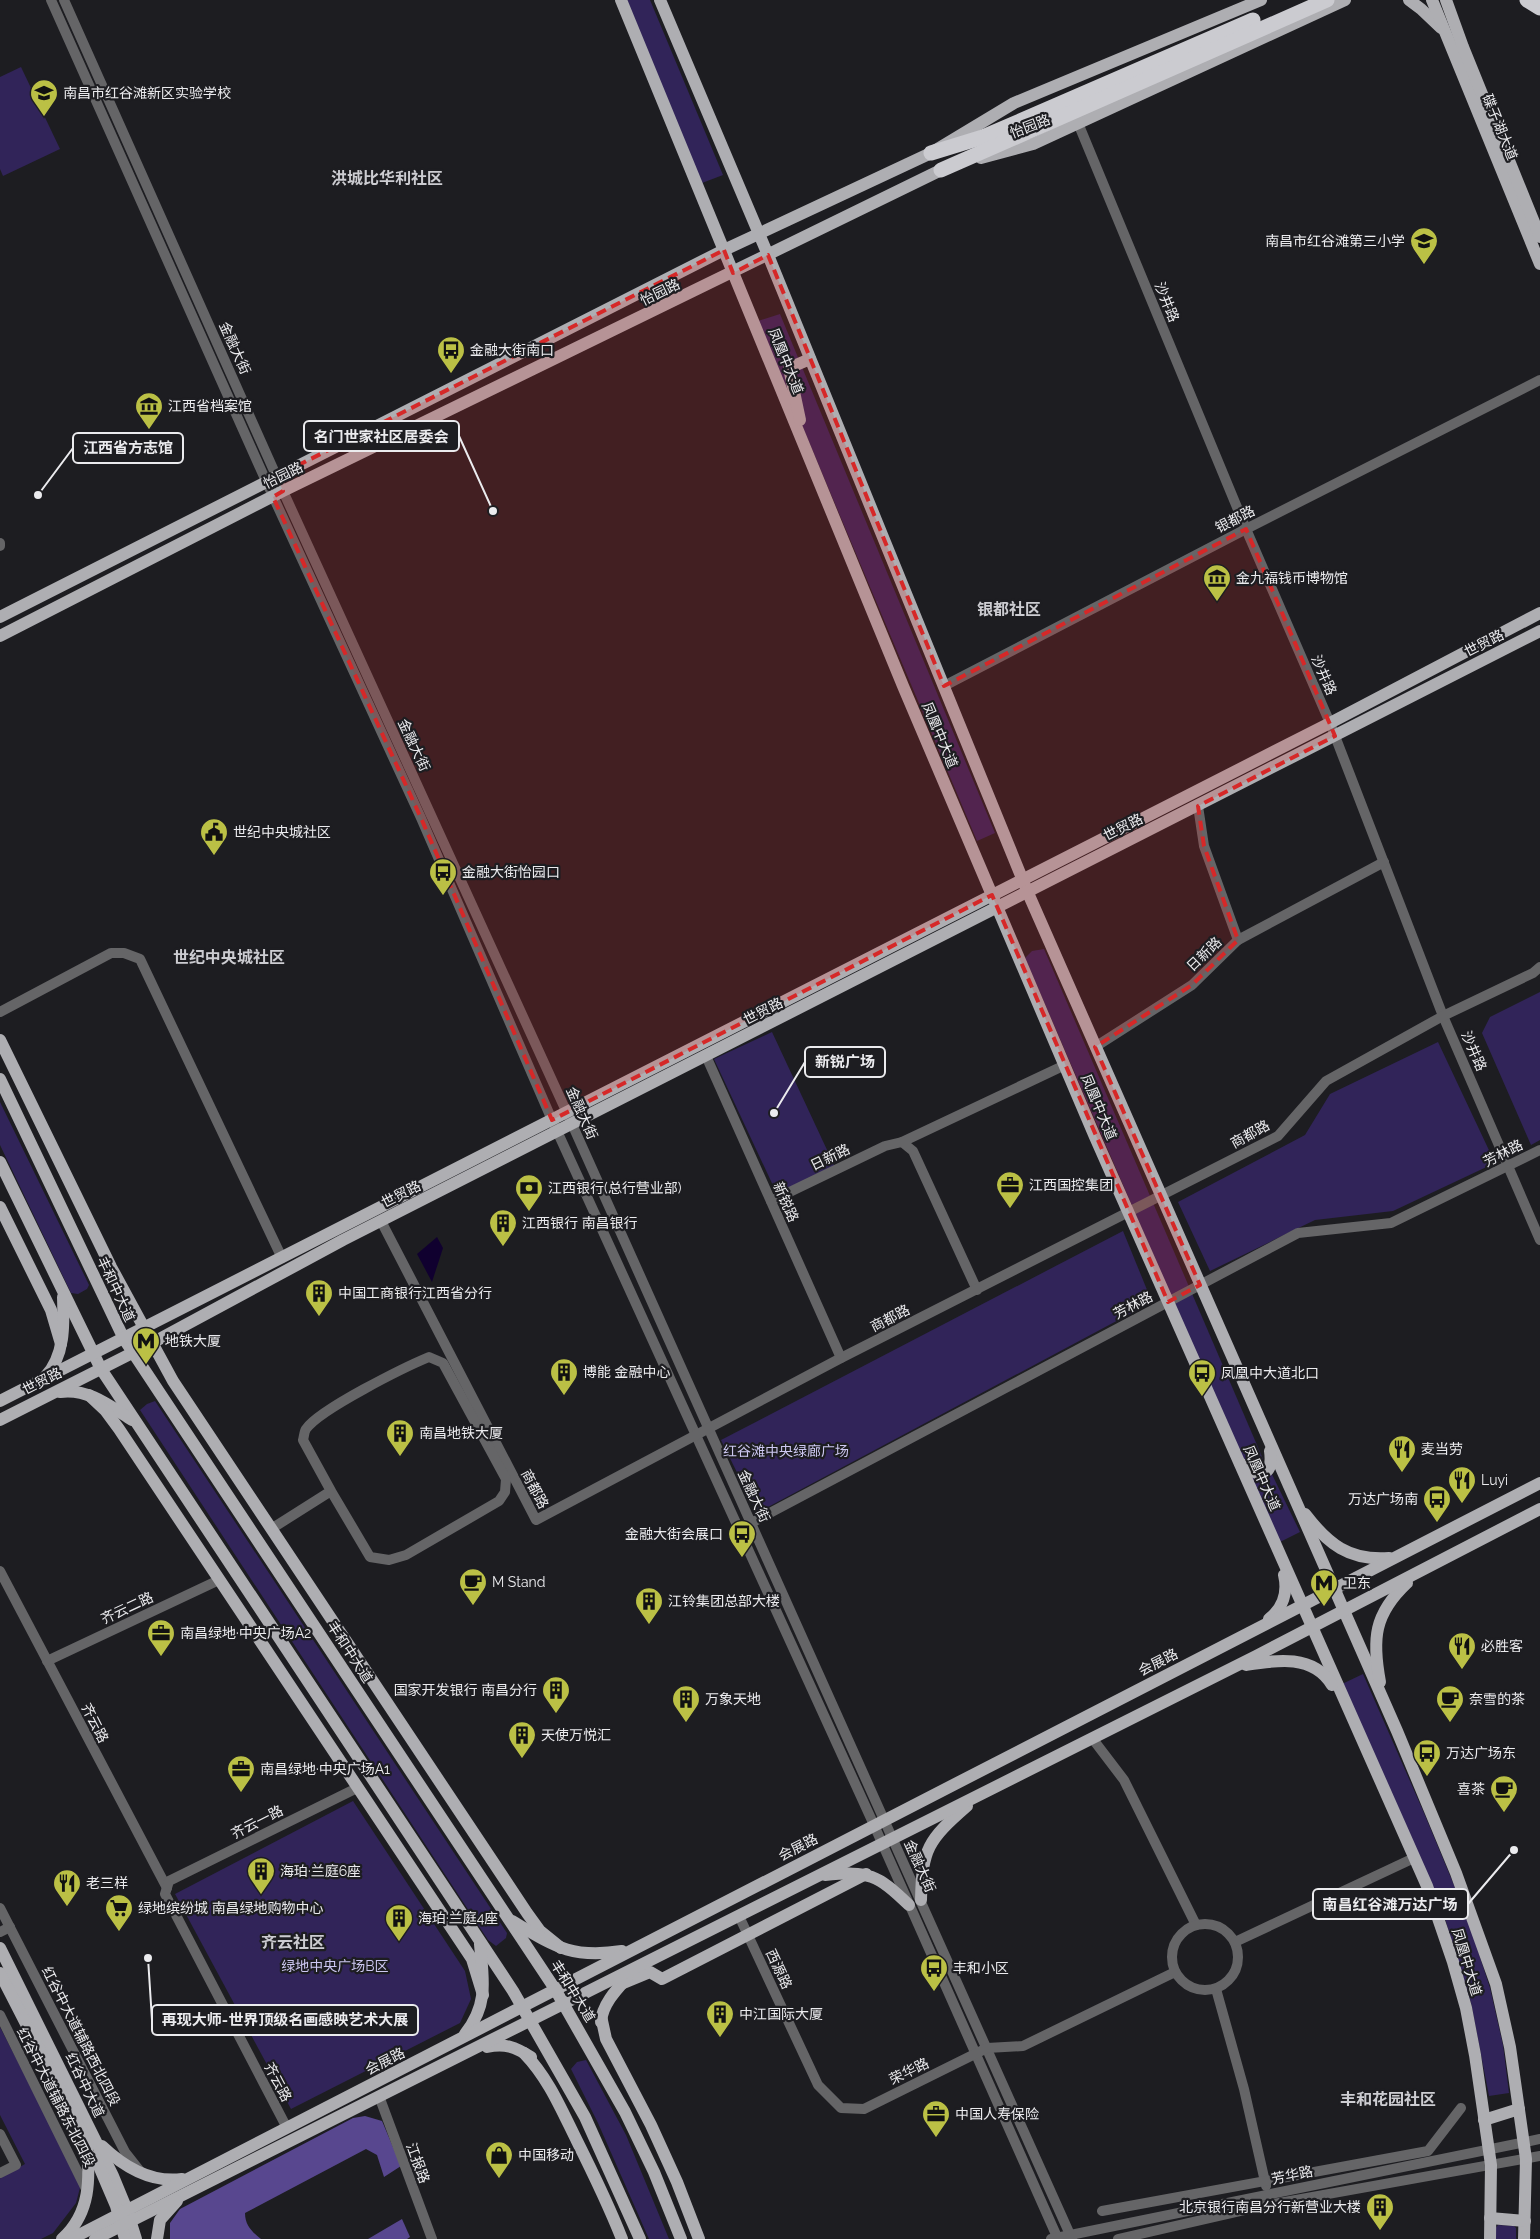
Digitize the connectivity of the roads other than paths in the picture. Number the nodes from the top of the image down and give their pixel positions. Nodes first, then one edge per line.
1 (51, 0) edge
2 (64, 0) edge
3 (621, 0) edge
4 (660, 0) edge
5 (1261, 0) edge
6 (1327, 0) edge
7 (1334, 0) edge
8 (1345, 0) edge
9 (1409, 0) edge
10 (1432, 0) edge
11 (1446, 0) edge
12 (1454, 0) edge
13 (1527, 0) edge
14 (1304, 4) edge
15 (1540, 8) edge
16 (1454, 22) junction
17 (1446, 33) junction
18 (1078, 123) junction
19 (931, 154) junction
20 (941, 170) junction
21 (759, 233) junction
22 (1540, 237) edge
23 (724, 250) junction
24 (768, 255) junction
25 (1540, 264) edge
26 (733, 273) junction
27 (810, 359) junction
28 (1540, 380) edge
29 (807, 452) junction
30 (272, 479) junction
31 (278, 494) junction
32 (1246, 529) junction
33 (1540, 613) edge
34 (0, 617) edge
35 (1540, 631) edge
36 (0, 636) edge
37 (944, 686) junction
38 (1330, 723) junction
39 (1335, 736) junction
40 (1198, 806) junction
41 (1384, 862) junction
42 (1022, 880) junction
43 (1028, 893) junction
44 (992, 895) junction
45 (998, 908) junction
46 (1238, 940) junction
47 (1540, 967) edge
48 (0, 1012) edge
49 (1444, 1016) junction
50 (0, 1040) edge
51 (1095, 1047) junction
52 (706, 1056) junction
53 (1065, 1065) junction
54 (0, 1079) edge
55 (569, 1118) junction
56 (554, 1126) junction
57 (902, 1142) junction
58 (1540, 1150) edge
59 (0, 1162) edge
60 (1509, 1166) junction
61 (1161, 1196) junction
62 (771, 1201) junction
63 (0, 1207) edge
64 (1129, 1213) junction
65 (381, 1221) junction
66 (1540, 1240) edge
67 (282, 1258) junction
68 (1200, 1285) junction
69 (977, 1290) junction
70 (63, 1292) junction
71 (1168, 1302) junction
72 (143, 1329) junction
73 (124, 1339) junction
74 (152, 1343) junction
75 (61, 1344) junction
76 (133, 1353) junction
77 (93, 1354) junction
78 (841, 1358) junction
79 (101, 1369) junction
80 (43, 1380) junction
81 (48, 1394) junction
82 (89, 1395) junction
83 (0, 1401) edge
84 (0, 1420) edge
85 (138, 1424) junction
86 (708, 1429) junction
87 (695, 1435) junction
88 (1268, 1442) junction
89 (1238, 1462) junction
90 (1540, 1483) edge
91 (331, 1491) junction
92 (1294, 1501) junction
93 (1540, 1509) edge
94 (751, 1523) junction
95 (271, 1529) junction
96 (1277, 1551) junction
97 (1396, 1557) junction
98 (1425, 1568) junction
99 (0, 1571) edge
100 (219, 1580) junction
101 (1333, 1589) junction
102 (1301, 1606) junction
103 (1343, 1611) junction
104 (1311, 1628) junction
105 (1248, 1633) junction
106 (47, 1661) junction
107 (1236, 1666) junction
108 (1384, 1702) junction
109 (1092, 1738) junction
110 (1360, 1739) junction
111 (357, 1788) junction
112 (981, 1794) junction
113 (879, 1822) junction
114 (888, 1841) junction
115 (1414, 1858) junction
116 (866, 1874) junction
117 (817, 1876) junction
118 (168, 1885) junction
119 (915, 1902) junction
120 (0, 1908) edge
121 (739, 1916) junction
122 (508, 1919) junction
123 (1196, 1925) junction
124 (10, 1927) junction
125 (0, 1932) edge
126 (748, 1935) junction
127 (480, 1941) junction
128 (1235, 1942) junction
129 (0, 1948) edge
130 (561, 1948) junction
131 (632, 1950) junction
132 (636, 1967) junction
133 (1175, 1972) junction
134 (0, 1973) edge
135 (621, 1984) junction
136 (555, 1989) junction
137 (1216, 1989) junction
138 (483, 1995) junction
139 (564, 2004) junction
140 (522, 2007) junction
141 (0, 2015) edge
142 (601, 2016) junction
143 (530, 2021) junction
144 (462, 2038) junction
145 (987, 2048) junction
146 (467, 2052) junction
147 (524, 2053) junction
148 (975, 2054) junction
149 (604, 2074) junction
150 (564, 2081) junction
151 (379, 2096) junction
152 (841, 2108) joint
153 (1461, 2108) dead end
154 (1519, 2109) junction
155 (1484, 2120) junction
156 (287, 2128) junction
157 (0, 2134) edge
158 (1540, 2138) edge
159 (1524, 2141) junction
160 (91, 2142) junction
161 (1489, 2149) junction
162 (1540, 2156) edge
163 (1526, 2159) junction
164 (1491, 2165) junction
165 (0, 2173) edge
166 (142, 2173) junction
167 (192, 2177) junction
168 (1265, 2182) junction
169 (88, 2191) junction
170 (184, 2194) junction
171 (1268, 2194) junction
172 (1102, 2211) dead end
173 (124, 2218) junction
174 (1490, 2218) junction
175 (1525, 2221) junction
176 (158, 2237) edge
177 (1071, 2237) edge
178 (1056, 2238) edge
179 (62, 2239) edge
180 (70, 2239) edge
181 (95, 2239) edge
182 (125, 2239) edge
183 (136, 2239) edge
184 (432, 2239) edge
185 (622, 2239) edge
186 (640, 2239) edge
187 (681, 2239) edge
188 (699, 2239) edge
189 (1118, 2239) edge
190 (1490, 2239) edge
191 (1524, 2239) edge

1 - 30 street, 金融大街
2 - 30 street, 金融大街
3 - 23 main road, 凤凰中大道
4 - 21 main road, 凤凰中大道
5 - 19 main road, 怡园路
6 - 14 highway
7 - 14 highway
8 - 18 main road, 怡园路
9 - 17 main road
10 - 17 main road, 碟子湖大道
11 - 16 main road, 碟子湖大道
12 - 16 main road
13 - 15 highway
14 - 19 highway
14 - 20 highway
16 - 22 main road, 碟子湖大道
17 - 25 main road, 碟子湖大道
18 - 20 main road, 怡园路
18 - 32 street, 沙井路
19 - 21 main road, 怡园路
20 - 24 main road, 怡园路
21 - 23 main road, 怡园路
21 - 24 main road, 凤凰中大道
23 - 26 main road, 凤凰中大道
23 - 30 main road, 怡园路
24 - 26 main road, 怡园路
24 - 27 main road, 凤凰中大道
26 - 29 main road, 凤凰中大道
26 - 31 main road, 怡园路
27 - 29 main road
27 - 37 main road, 凤凰中大道
28 - 32 street, 银都路
29 - 44 main road, 凤凰中大道
30 - 31 street, 金融大街
30 - 34 main road, 怡园路
31 - 36 main road, 怡园路
31 - 55 street, 金融大街
31 - 56 street, 金融大街
32 - 37 street, 银都路
32 - 38 street, 沙井路
33 - 38 main road, 世贸路
35 - 39 main road, 世贸路
37 - 42 main road, 凤凰中大道
38 - 39 street, 沙井路
38 - 42 main road, 世贸路
39 - 40 main road, 世贸路
39 - 41 street, 沙井路
40 - 43 main road, 世贸路
40 - 46 street, 日新路
41 - 46 street
41 - 49 street, 沙井路
42 - 43 main road, 凤凰中大道
42 - 44 main road, 世贸路
43 - 45 main road, 世贸路
43 - 51 main road, 凤凰中大道
44 - 45 main road, 凤凰中大道
44 - 55 main road, 世贸路
45 - 52 main road, 世贸路
45 - 53 main road, 凤凰中大道
46 - 51 street, 日新路
47 - 49 street, 商都路
48 - 67 street
49 - 60 street, 沙井路
49 - 61 street, 商都路
50 - 72 main road
51 - 61 main road, 凤凰中大道
52 - 55 main road, 世贸路
52 - 62 street, 新锐路
53 - 57 street, 日新路
53 - 64 main road, 凤凰中大道
54 - 73 main road, 丰和中大道
55 - 56 main road, 世贸路
55 - 86 street, 金融大街
56 - 65 main road, 世贸路
56 - 67 main road, 世贸路
56 - 87 street, 金融大街
57 - 62 street, 日新路
57 - 69 street
58 - 60 street, 芳林路
59 - 70 main road
60 - 66 street, 沙井路
60 - 68 street, 芳林路
61 - 64 street, 商都路
61 - 68 main road, 凤凰中大道
62 - 78 street, 新锐路
63 - 75 main road
64 - 69 street, 商都路
64 - 71 main road, 凤凰中大道
65 - 74 main road, 世贸路
65 - 87 street, 商都路
67 - 72 main road, 世贸路
68 - 71 street, 芳林路
68 - 88 main road, 凤凰中大道
69 - 78 street, 商都路
70 - 75 main road
70 - 77 main road
71 - 89 main road, 凤凰中大道
71 - 94 street, 芳林路
72 - 73 main road, 世贸路
72 - 74 main road
73 - 76 main road, 丰和中大道
73 - 77 main road, 世贸路
74 - 76 main road, 世贸路
74 - 95 main road
75 - 80 main road
76 - 79 main road, 世贸路
76 - 122 main road, 丰和中大道
77 - 79 main road
77 - 80 main road, 世贸路
78 - 86 street, 商都路
79 - 81 main road, 世贸路
79 - 85 main road
80 - 83 main road, 世贸路
81 - 82 main road
81 - 84 main road, 世贸路
82 - 85 main road
82 - 100 main road
85 - 127 main road
86 - 87 street, 商都路
86 - 94 street, 金融大街
87 - 113 street, 金融大街
88 - 89 main road
88 - 92 main road, 凤凰中大道
89 - 96 main road, 凤凰中大道
90 - 97 main road, 会展路
91 - 91 street
91 - 95 street
92 - 97 main road
92 - 101 main road, 凤凰中大道
93 - 98 main road, 会展路
94 - 113 street, 金融大街
95 - 130 main road
96 - 102 main road, 凤凰中大道
96 - 105 main road
97 - 101 main road, 会展路
98 - 103 main road, 会展路
98 - 108 main road
99 - 106 street, 齐云路
100 - 106 street, 齐云二路
100 - 111 main road
101 - 102 main road, 会展路
101 - 103 main road, 凤凰中大道
102 - 104 main road, 凤凰中大道
102 - 105 main road, 会展路
103 - 104 main road, 会展路
103 - 108 main road, 凤凰中大道
104 - 107 main road, 会展路
104 - 110 main road, 凤凰中大道
105 - 113 main road, 会展路
106 - 118 street, 齐云路
107 - 109 main road, 会展路
107 - 110 main road
108 - 154 main road, 凤凰中大道
109 - 112 main road, 会展路
109 - 123 street
110 - 115 main road, 凤凰中大道
111 - 118 street, 齐云一路
111 - 138 main road
112 - 114 main road, 会展路
112 - 119 main road
113 - 114 street, 金融大街
113 - 131 main road, 会展路
114 - 117 main road, 会展路
114 - 119 street, 金融大街
115 - 128 street
115 - 155 main road, 凤凰中大道
116 - 117 main road
116 - 119 main road
116 - 126 main road
117 - 121 main road, 会展路
118 - 156 street, 齐云路
119 - 145 street, 金融大街
119 - 148 street, 金融大街
120 - 124 street, 红谷中大道辅路西北四段
121 - 126 street, 西源路
121 - 132 main road, 会展路
122 - 130 main road
122 - 136 main road, 丰和中大道
123 - 128 street
123 - 133 street
124 - 125 street
124 - 166 street, 红谷中大道辅路西北四段
126 - 135 main road
126 - 152 street, 西源路
127 - 138 main road
127 - 140 main road
128 - 137 street
129 - 160 main road, 红谷中大道
130 - 131 main road
131 - 136 main road, 会展路
132 - 135 main road
132 - 139 main road, 会展路
133 - 137 street
133 - 145 street
134 - 160 main road, 红谷中大道
135 - 142 main road
136 - 139 main road, 丰和中大道
136 - 140 main road, 会展路
137 - 168 street
138 - 144 main road
139 - 143 main road, 会展路
139 - 149 main road, 丰和中大道
140 - 143 main road
140 - 144 main road, 会展路
141 - 169 street, 红谷中大道辅路东北四段
142 - 149 main road
142 - 188 main road
143 - 146 main road, 会展路
143 - 150 main road
144 - 156 main road, 会展路
145 - 148 street, 荣华路
145 - 177 street, 金融大街
146 - 147 main road
146 - 151 main road, 会展路
147 - 150 main road
147 - 185 main road
148 - 152 street, 荣华路
148 - 178 street, 金融大街
149 - 187 main road, 丰和中大道
150 - 186 main road
151 - 170 main road, 会展路
151 - 184 street, 江报路
153 - 168 street
154 - 155 main road
154 - 159 main road, 凤凰中大道
155 - 161 main road, 凤凰中大道
156 - 167 main road, 会展路
157 - 165 street
158 - 159 street, 芳华路
159 - 161 street, 芳华路
159 - 163 main road, 凤凰中大道
160 - 166 main road
160 - 169 main road
160 - 173 main road, 红谷中大道
161 - 164 main road, 凤凰中大道
161 - 171 street, 芳华路
162 - 163 street, 芳华路
163 - 164 street, 芳华路
163 - 175 main road, 凤凰中大道
164 - 174 main road, 凤凰中大道
164 - 189 street, 芳华路
166 - 167 main road
167 - 173 main road, 会展路
168 - 171 street
168 - 172 street
169 - 179 main road
170 - 173 main road, 会展路
170 - 176 main road
171 - 177 street, 芳华路
173 - 180 main road, 会展路
173 - 181 main road, 会展路
173 - 182 main road, 红谷中大道
173 - 183 main road, 红谷中大道
174 - 175 main road
174 - 190 main road, 凤凰中大道
175 - 191 main road, 凤凰中大道
177 - 178 street, 芳华路

